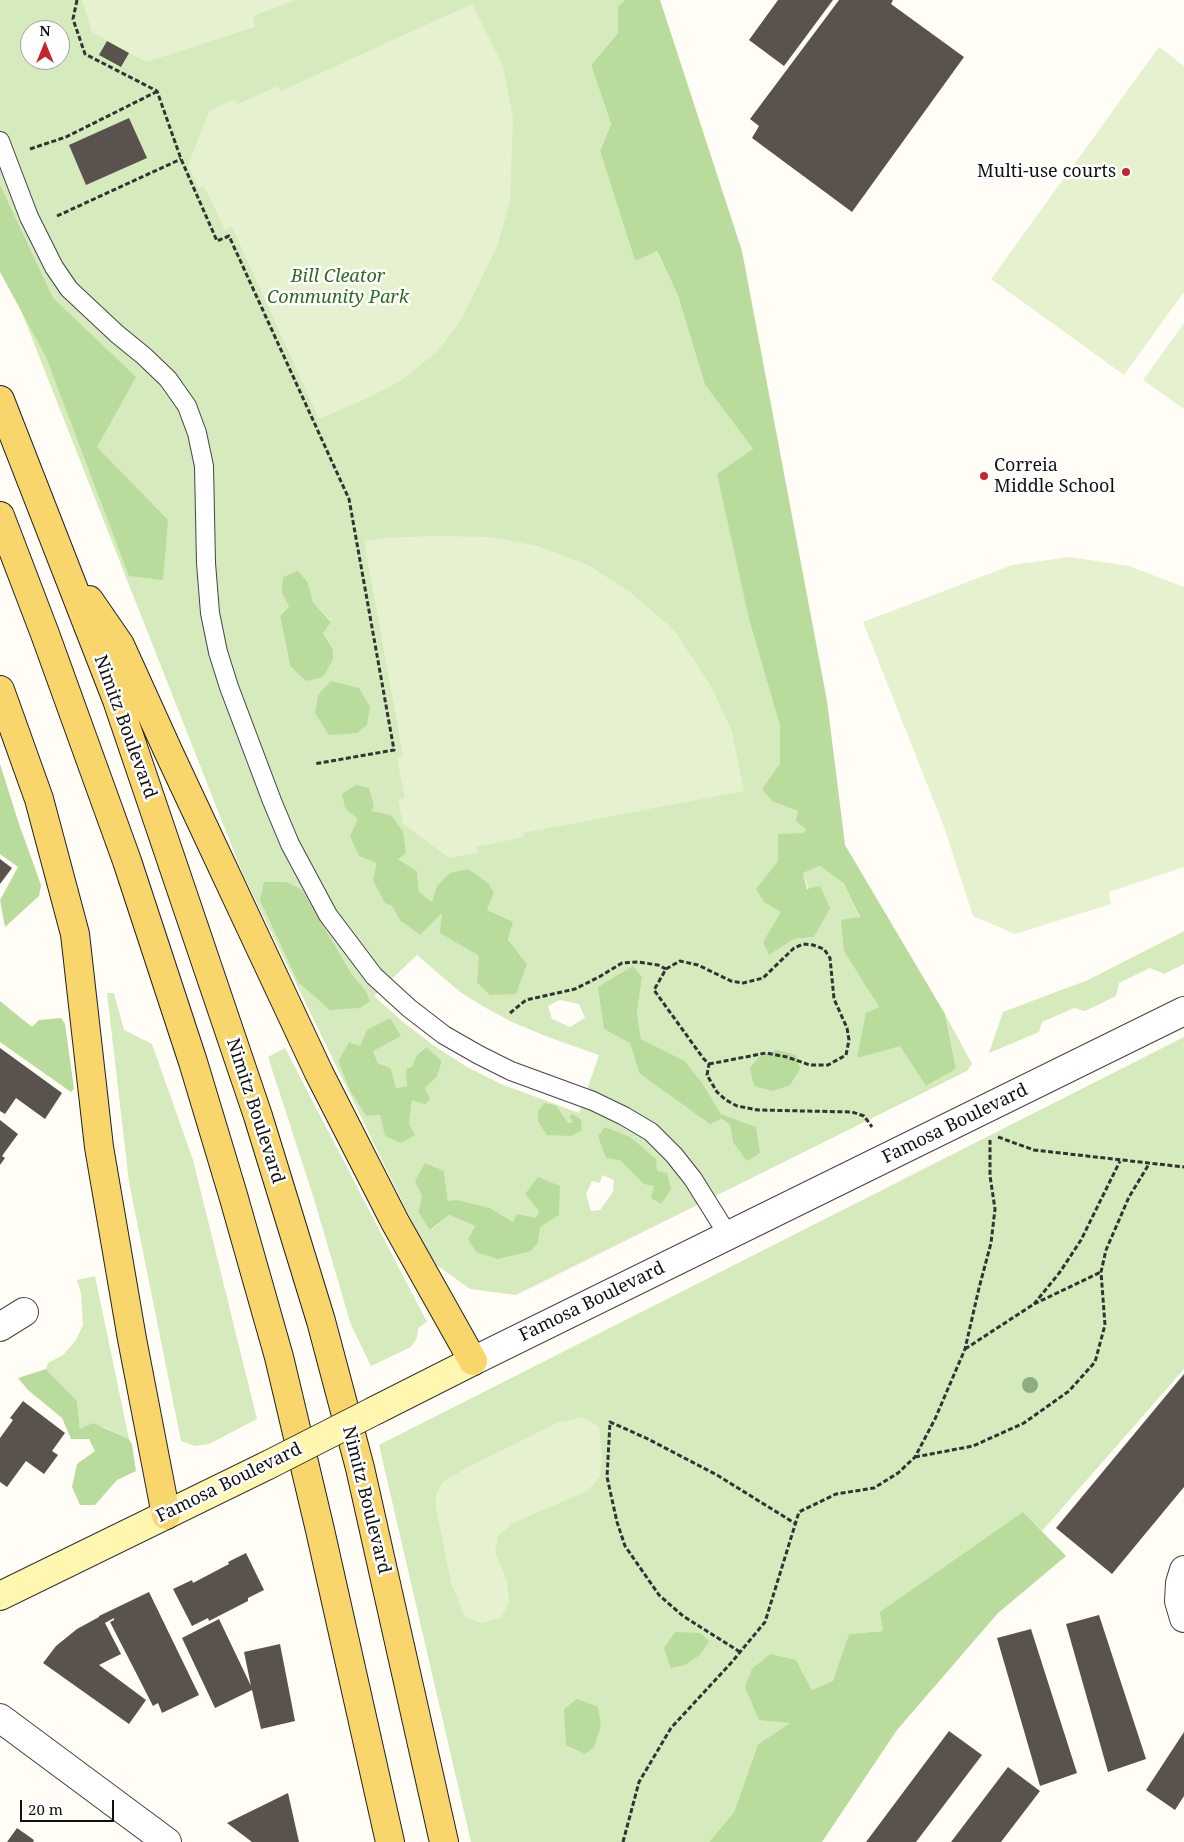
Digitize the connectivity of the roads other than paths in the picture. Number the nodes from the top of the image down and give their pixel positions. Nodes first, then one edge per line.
1 (0, 141) edge
2 (0, 400) edge
3 (0, 516) edge
4 (63, 562) junction
5 (0, 690) edge
6 (1184, 1011) edge
7 (728, 1235) junction
8 (24, 1312) dead end
9 (0, 1327) edge
10 (473, 1361) junction
11 (166, 1515) junction
12 (1184, 1570) edge
13 (0, 1596) edge
14 (1184, 1618) edge
15 (0, 1718) edge
16 (167, 1842) edge
17 (390, 1842) edge
18 (444, 1842) edge

1 - 7 lane
2 - 4 main road, Nimitz Boulevard
3 - 17 main road
4 - 10 main road
4 - 18 main road, Nimitz Boulevard
5 - 11 main road
6 - 7 street, Famosa Boulevard
7 - 10 street, Famosa Boulevard
8 - 9 street
10 - 11 main road, Famosa Boulevard, bridge
11 - 13 main road, Famosa Boulevard
12 - 14 street
15 - 16 street

